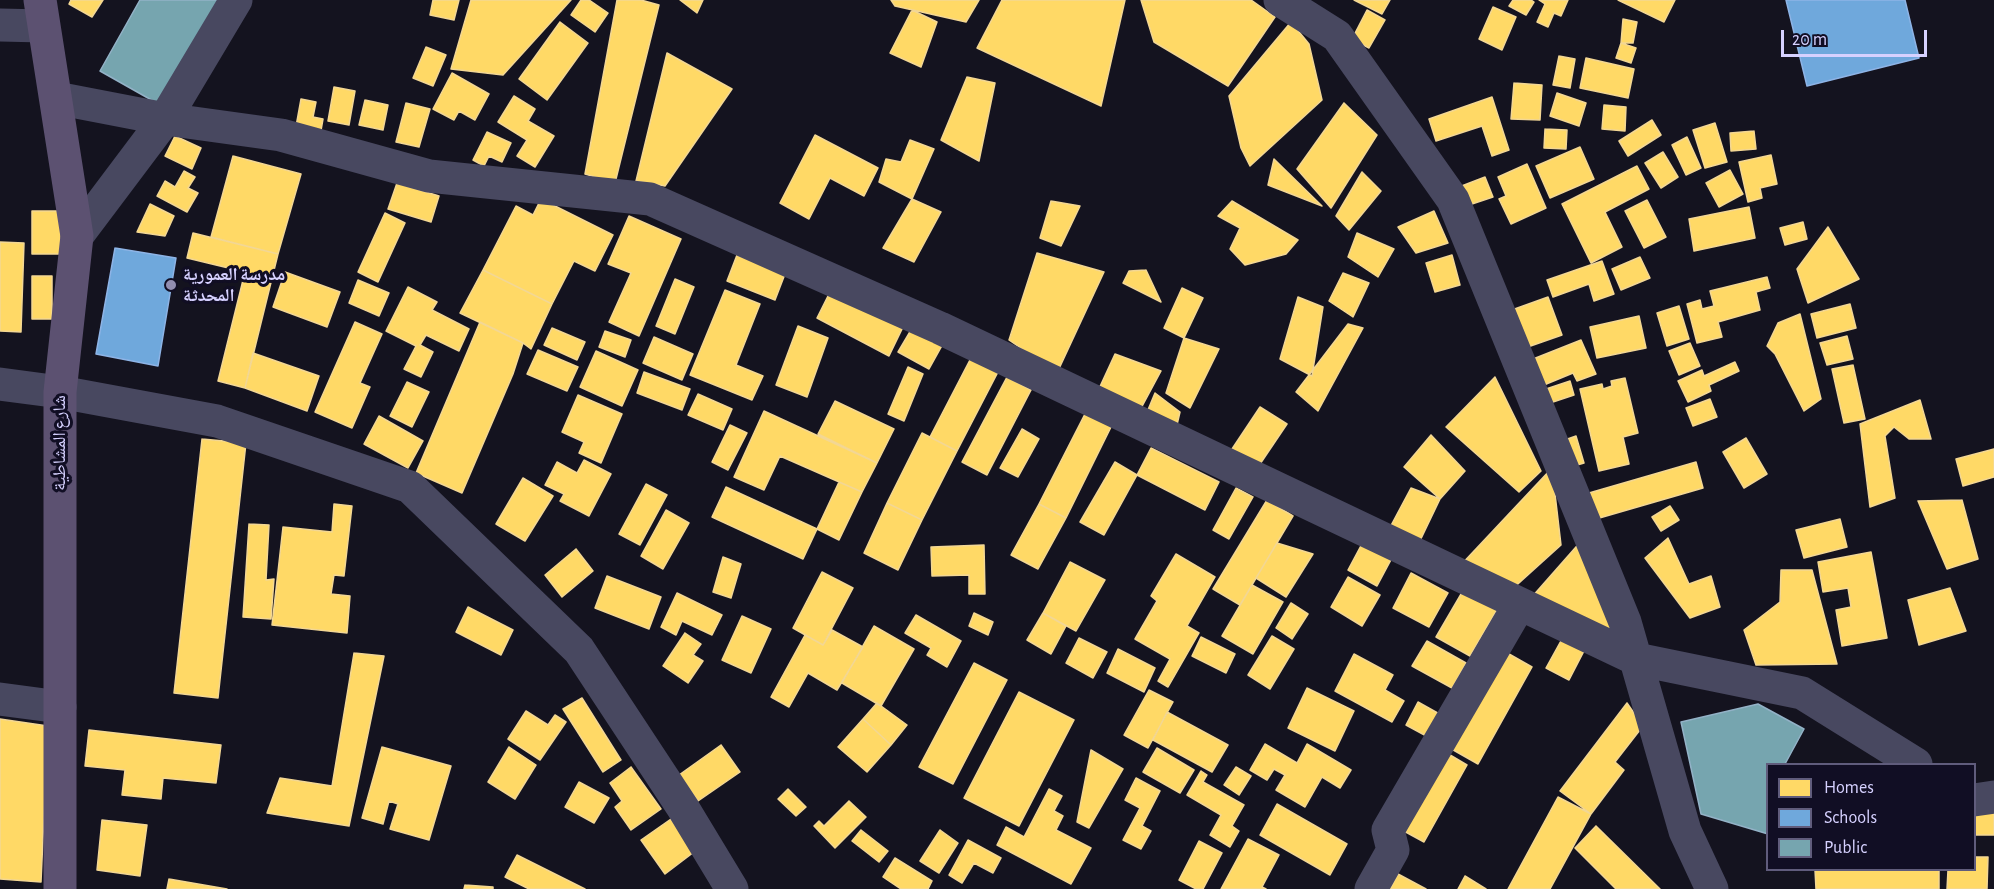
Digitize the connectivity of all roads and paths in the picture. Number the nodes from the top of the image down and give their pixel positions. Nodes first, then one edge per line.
1 (236, 0) edge
2 (1280, 0) edge
3 (41, 13) edge
4 (0, 25) edge
5 (56, 98) junction
6 (165, 119) junction
7 (77, 236) junction
8 (0, 384) edge
9 (60, 392) junction
10 (1519, 605) junction
11 (1636, 659) junction
12 (0, 699) edge
13 (60, 707) junction
14 (1913, 763) edge
15 (1994, 796) edge
16 (1976, 800) edge
17 (60, 889) edge
18 (732, 889) edge
19 (1371, 889) edge
20 (1712, 889) edge

1 - 6 street
2 - 11 street
3 - 4 street
3 - 5 main road, شارع المشاطية
5 - 6 street
5 - 7 main road, شارع المشاطية
6 - 7 street
6 - 10 street
7 - 9 main road, شارع المشاطية
8 - 9 street
9 - 13 main road, شارع المشاطية
9 - 18 street
10 - 11 street
10 - 19 street
11 - 14 street
11 - 20 street
12 - 13 street
13 - 17 main road, شارع المشاطية
15 - 16 street

